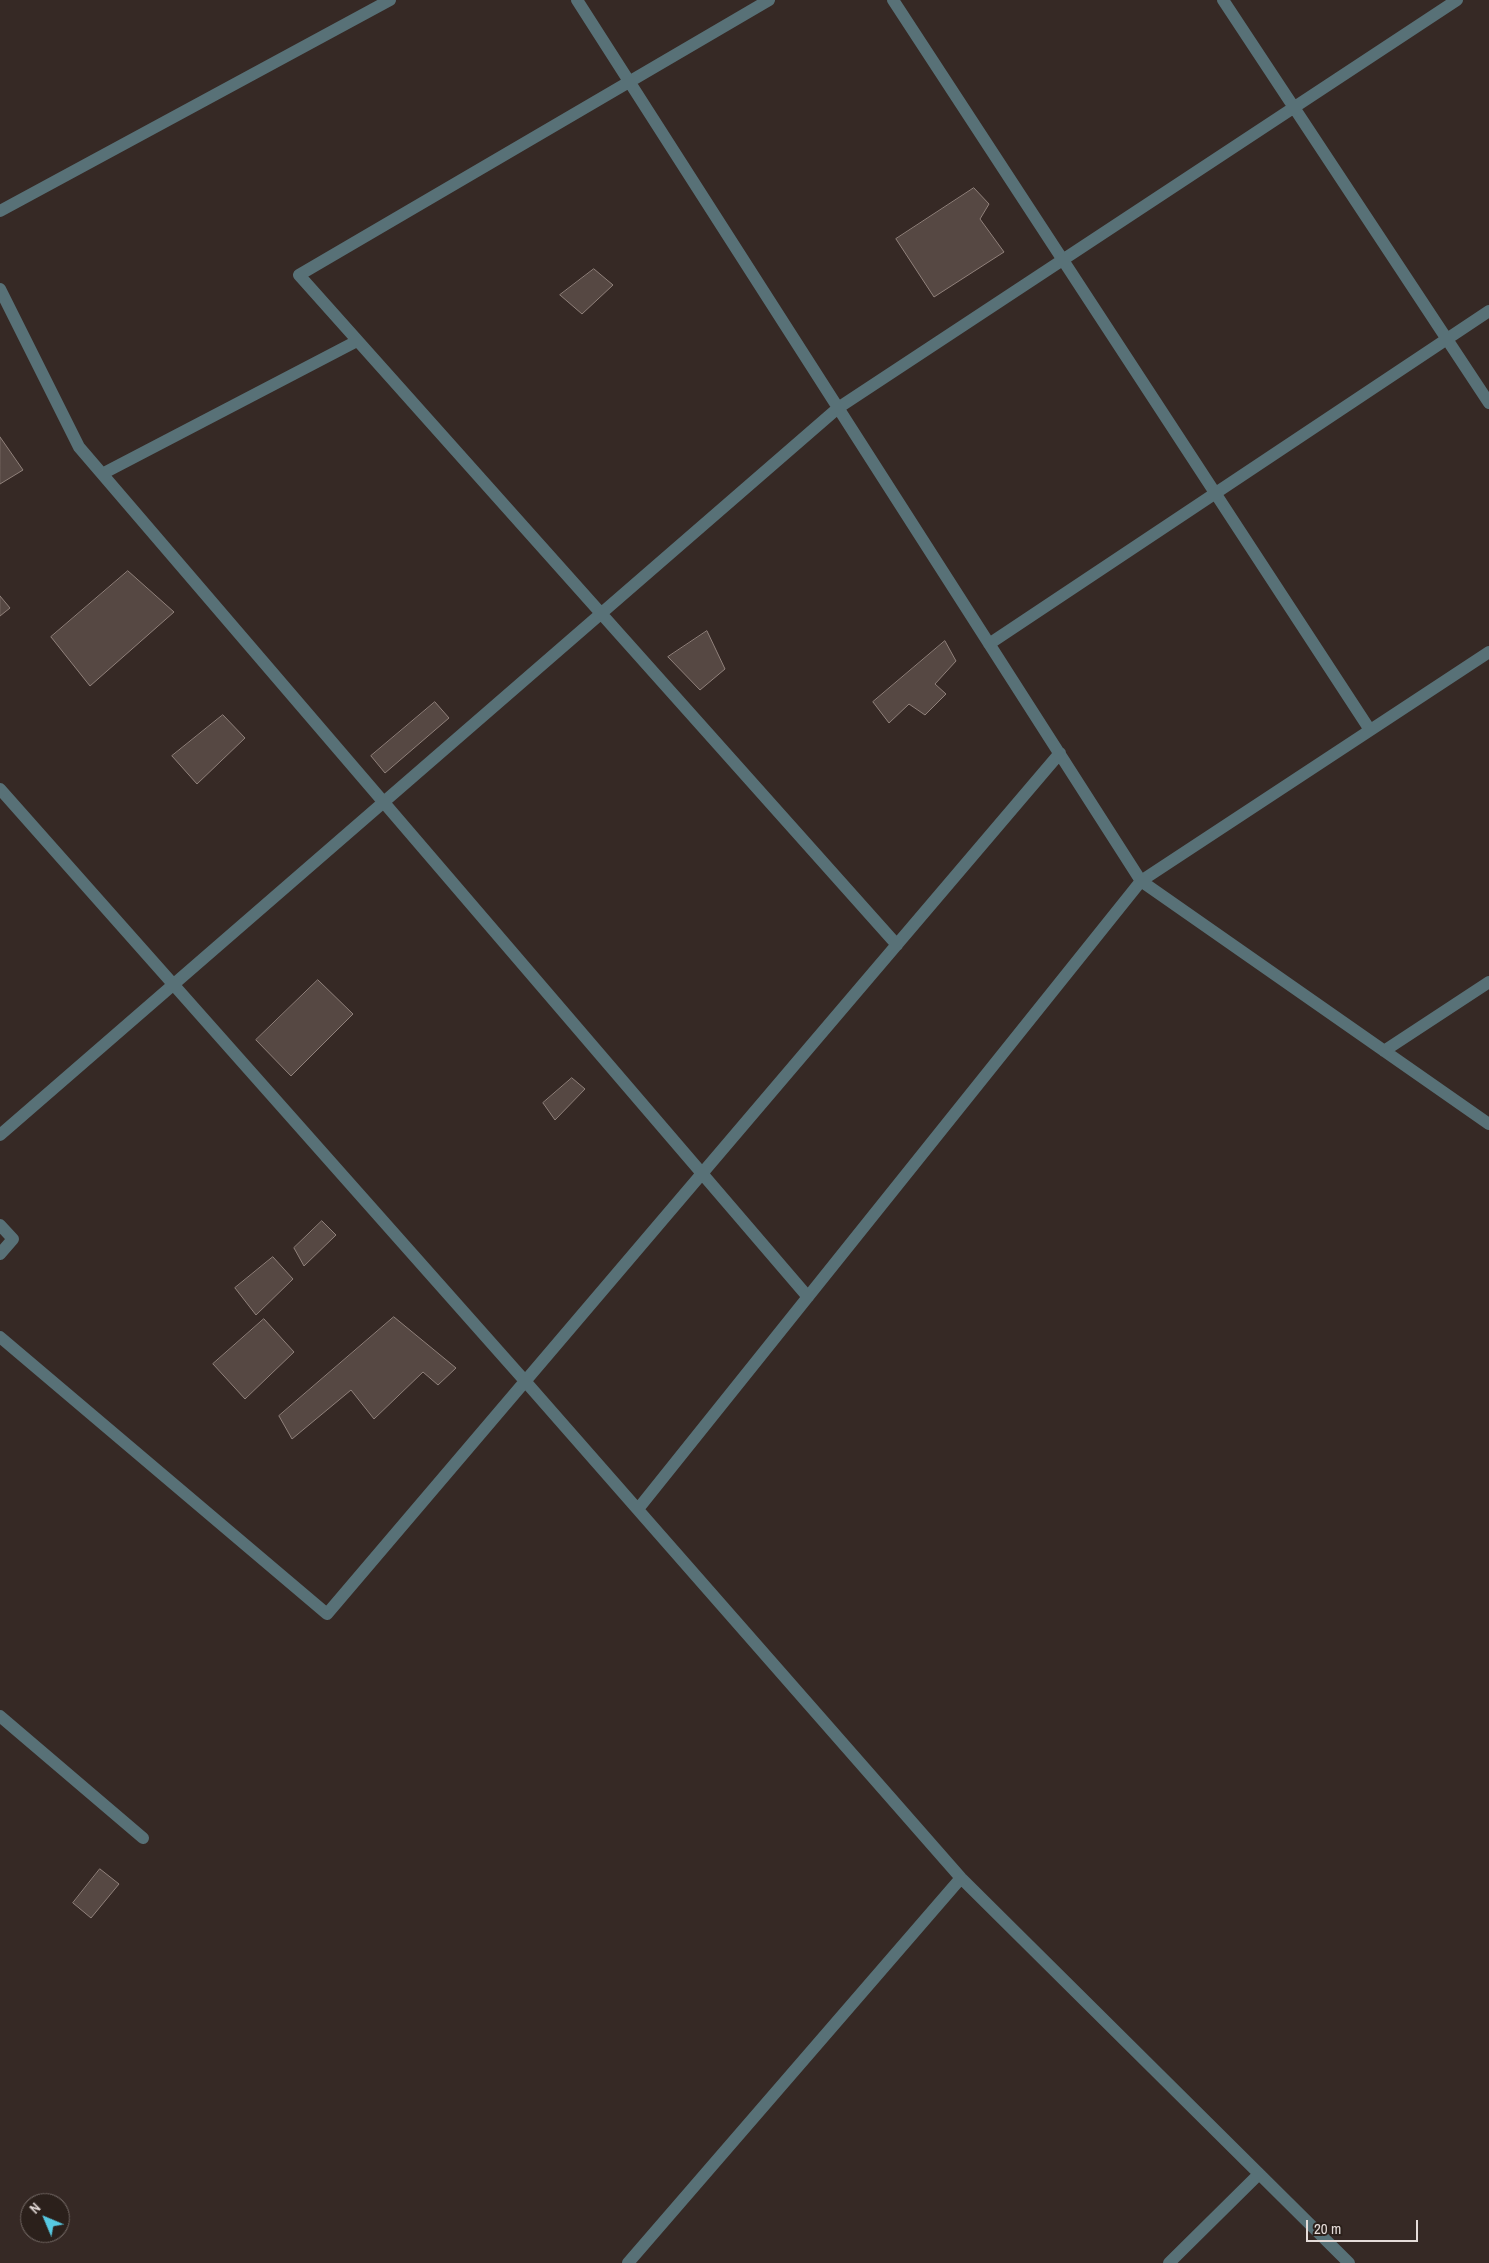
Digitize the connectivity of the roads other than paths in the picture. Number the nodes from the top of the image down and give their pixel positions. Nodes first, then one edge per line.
1 (390, 0) edge
2 (577, 0) edge
3 (770, 0) edge
4 (893, 0) edge
5 (1224, 0) edge
6 (1457, 0) edge
7 (629, 82) junction
8 (1294, 107) junction
9 (1, 209) edge
10 (1063, 260) junction
11 (0, 289) edge
12 (1489, 311) edge
13 (1447, 339) junction
14 (357, 340) junction
15 (1489, 403) edge
16 (838, 408) junction
17 (102, 474) junction
18 (1215, 493) junction
19 (601, 614) junction
20 (989, 644) junction
21 (1489, 652) edge
22 (1370, 730) junction
23 (1060, 753) junction
24 (0, 789) edge
25 (384, 803) junction
26 (1141, 881) junction
27 (897, 945) junction
28 (1489, 982) edge
29 (174, 985) junction
30 (1384, 1050) junction
31 (1489, 1124) edge
32 (0, 1135) edge
33 (702, 1174) junction
34 (0, 1225) edge
35 (0, 1254) edge
36 (808, 1297) junction
37 (0, 1337) edge
38 (525, 1381) junction
39 (638, 1509) junction
40 (0, 1716) edge
41 (143, 1838) dead end
42 (961, 1878) junction
43 (1260, 2174) junction
44 (628, 2263) edge
45 (1169, 2263) edge
46 (1349, 2263) edge

1 - 9 street
2 - 7 street
3 - 7 street
4 - 10 street
5 - 8 street
6 - 8 street
7 - 14 street
7 - 16 street
8 - 10 street
8 - 13 street
10 - 16 street
10 - 18 street
11 - 17 street
12 - 13 street
13 - 15 street
13 - 18 street
14 - 17 street
14 - 19 street
16 - 19 street
16 - 20 street
17 - 25 street
18 - 20 street
18 - 22 street
19 - 25 street
19 - 27 street
20 - 23 street
21 - 22 street
22 - 26 street
23 - 26 street
23 - 27 street
24 - 29 street
25 - 29 street
25 - 33 street
26 - 30 street
26 - 36 street
27 - 33 street
28 - 30 street
29 - 32 street
29 - 38 street
30 - 31 street
33 - 36 street
33 - 38 street
34 - 35 street
36 - 39 street
37 - 38 street
38 - 39 street
39 - 42 street
40 - 41 street
42 - 43 street
42 - 44 street
43 - 45 street
43 - 46 street

